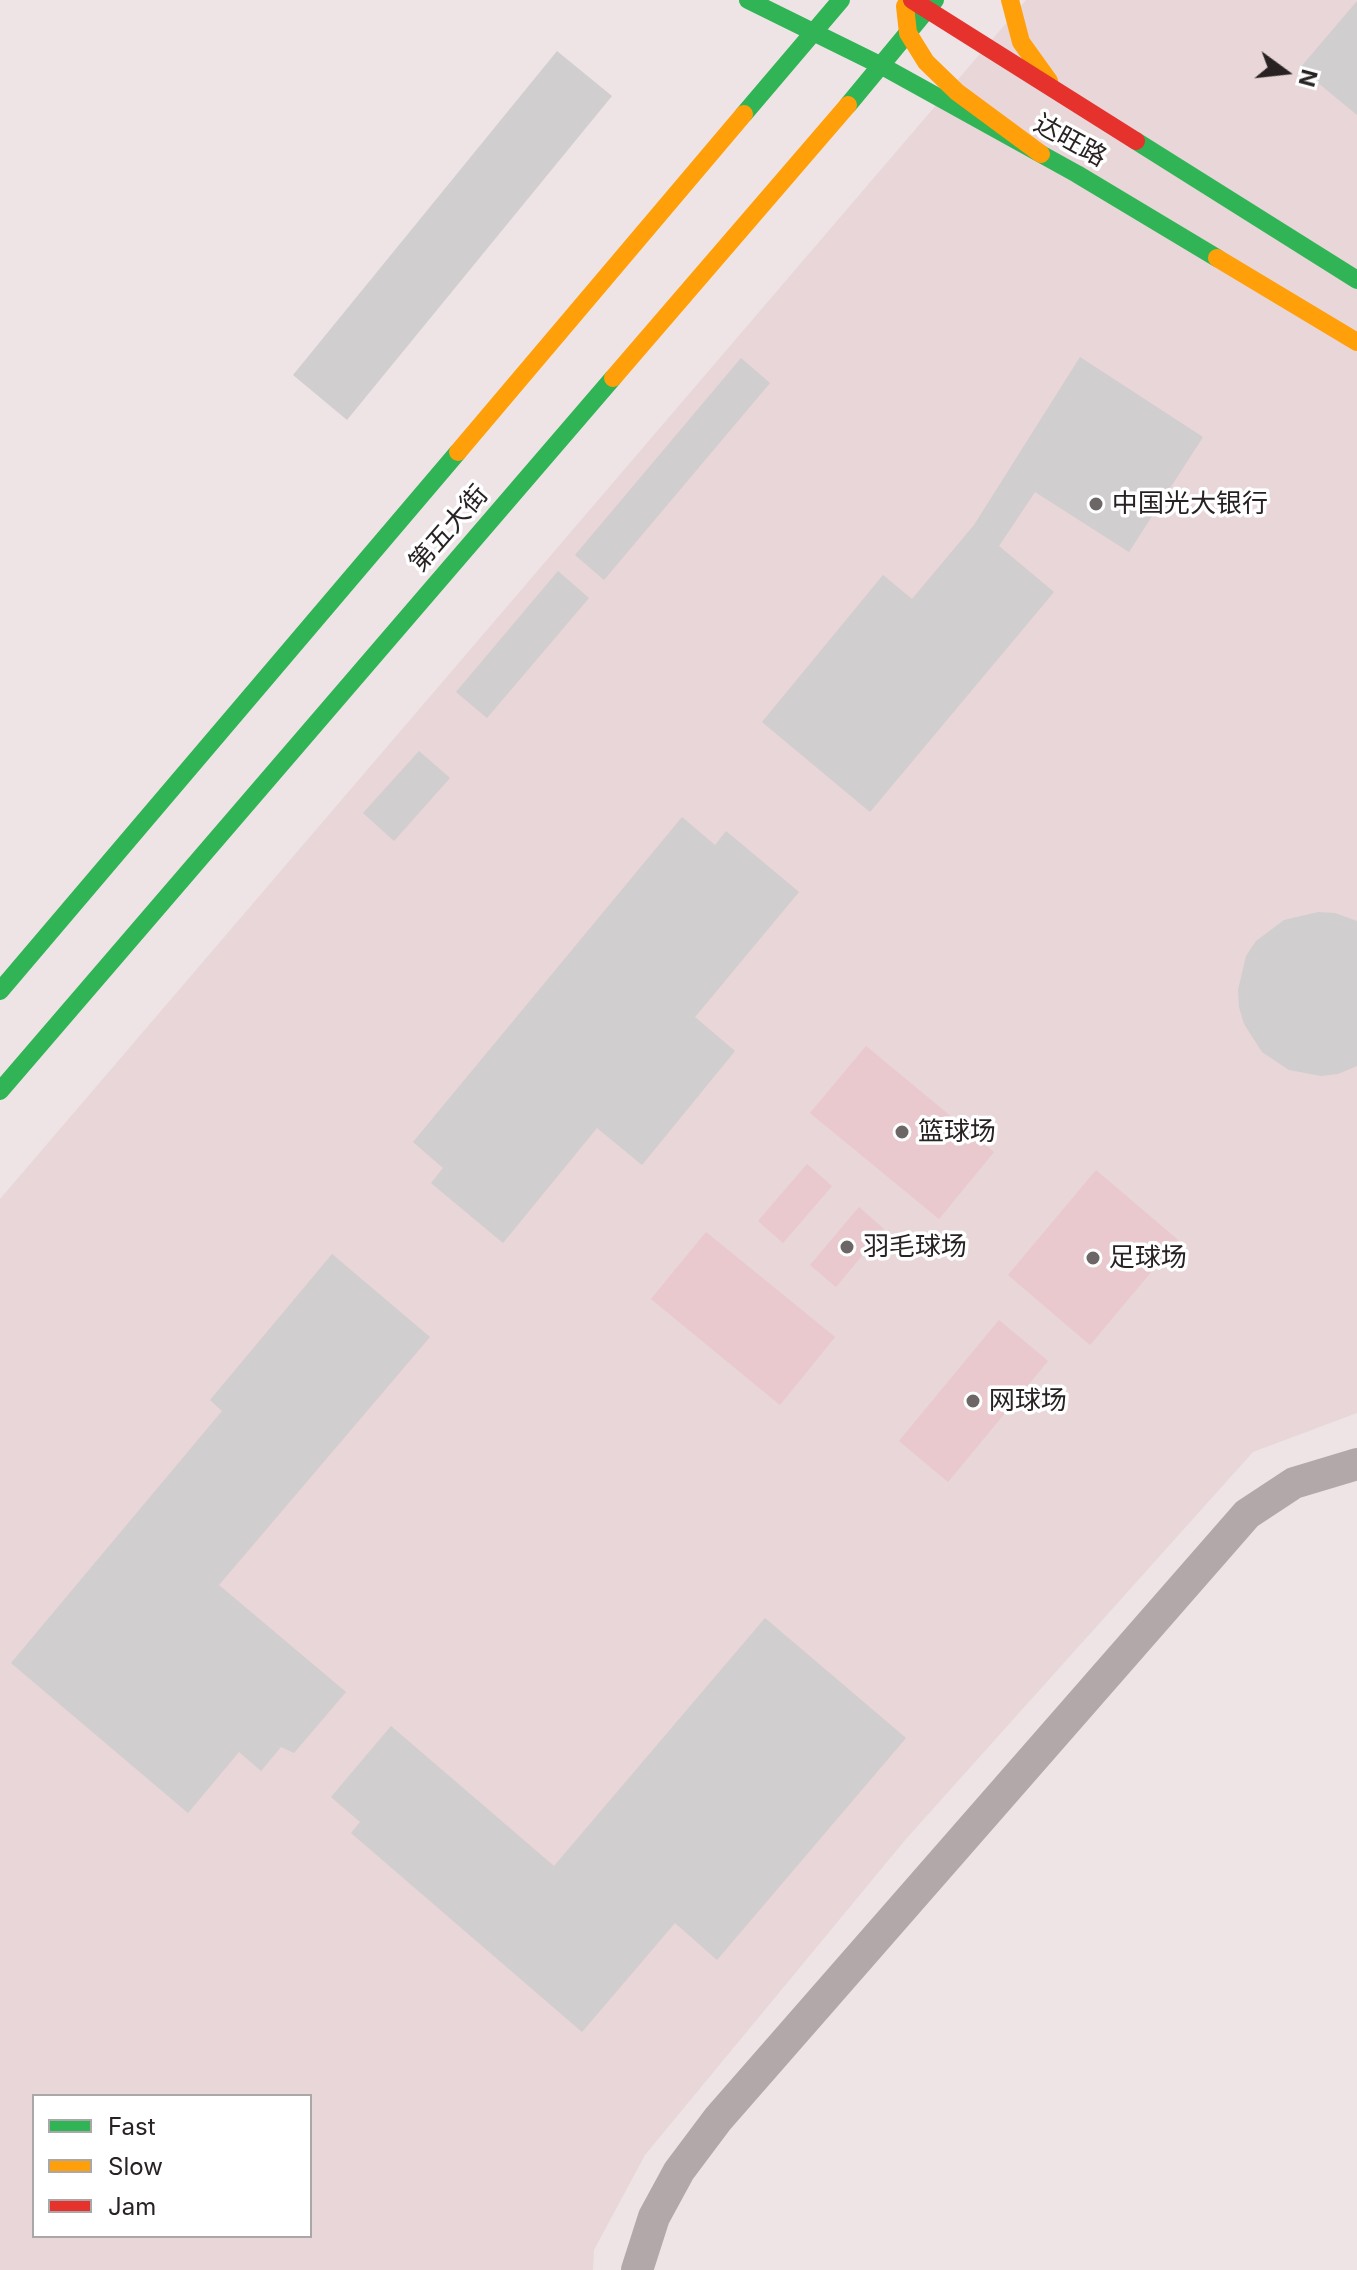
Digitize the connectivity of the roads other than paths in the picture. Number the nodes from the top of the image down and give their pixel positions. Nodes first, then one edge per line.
1 (748, 0) edge
2 (841, 0) edge
3 (905, 0) edge
4 (1010, 0) edge
5 (925, 3) edge
6 (814, 33) junction
7 (908, 33) junction
8 (882, 66) junction
9 (1078, 106) junction
10 (1041, 154) junction
11 (1357, 280) edge
12 (1357, 342) edge
13 (0, 991) edge
14 (0, 1091) edge
15 (1357, 1464) edge
16 (637, 2270) edge

1 - 6 main road, 达旺路
2 - 6 main road, 第五大街
3 - 7 main road
4 - 9 main road
5 - 7 main road, 第五大街
5 - 9 main road, 达旺路
6 - 8 main road, 达旺路
6 - 13 main road, 第五大街
7 - 8 main road, 第五大街
7 - 10 main road
8 - 10 main road, 达旺路
8 - 14 main road, 第五大街
9 - 11 main road, 达旺路
10 - 12 main road, 达旺路
15 - 16 street

